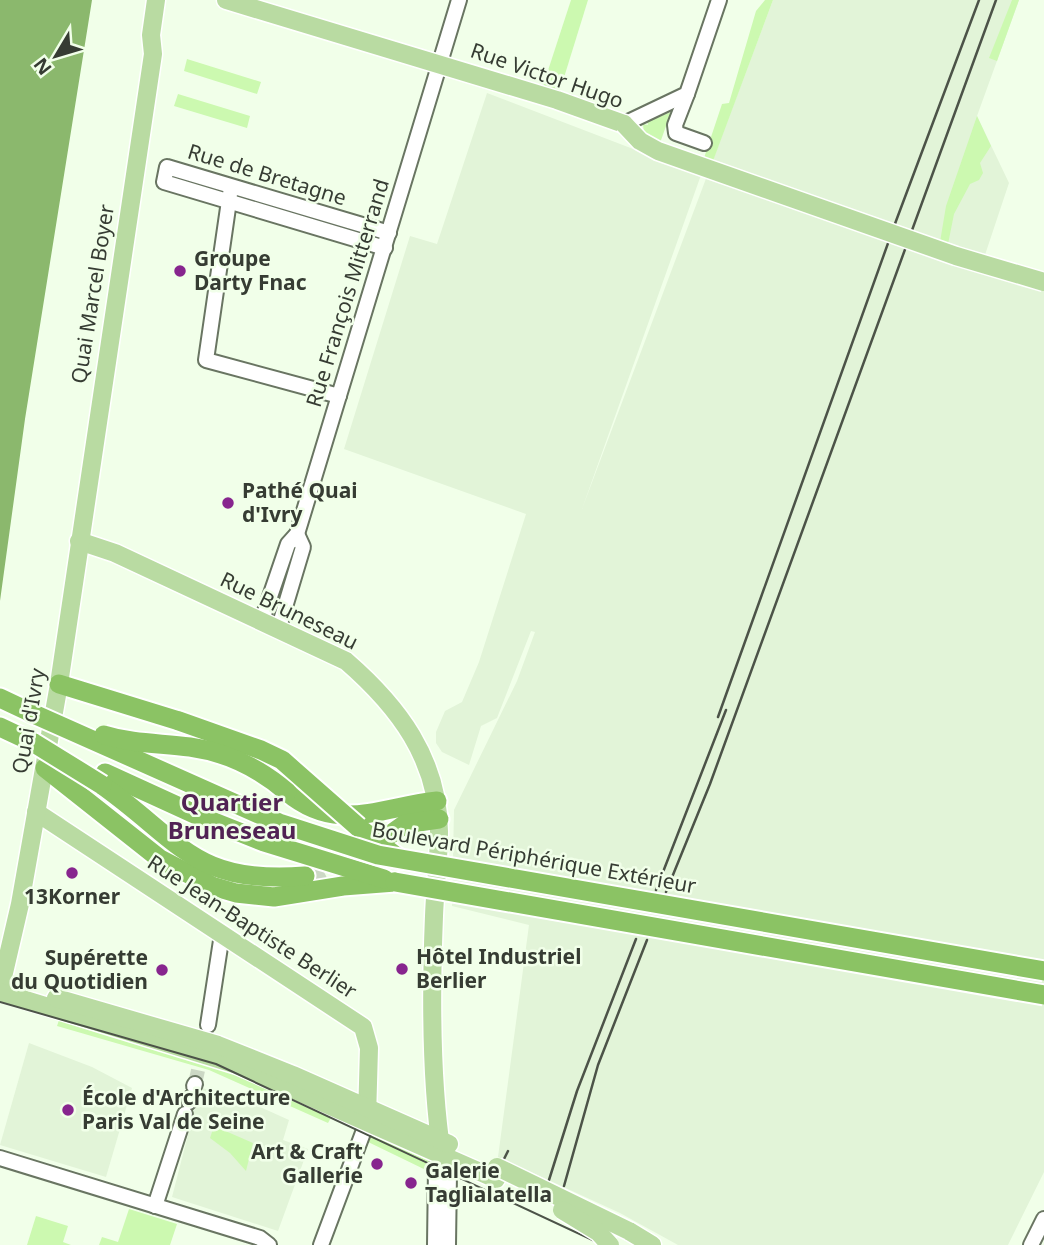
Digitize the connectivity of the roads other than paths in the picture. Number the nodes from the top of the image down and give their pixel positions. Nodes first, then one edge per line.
1 (156, 0) edge
2 (164, 0) edge
3 (226, 0) edge
4 (459, 0) edge
5 (719, 0) edge
6 (153, 54) junction
7 (441, 65) junction
8 (687, 94) junction
9 (624, 124) junction
10 (704, 143) dead end
11 (230, 194) junction
12 (389, 233) junction
13 (384, 248) junction
14 (1044, 282) edge
15 (339, 396) junction
16 (297, 534) junction
17 (79, 541) junction
18 (278, 573) junction
19 (294, 579) junction
20 (273, 617) junction
21 (59, 684) junction
22 (0, 698) edge
23 (36, 715) junction
24 (0, 727) edge
25 (45, 768) junction
26 (104, 779) junction
27 (438, 810) junction
28 (36, 812) junction
29 (391, 834) tunnel mouth
30 (401, 860) junction
31 (305, 876) tunnel mouth
32 (395, 882) junction
33 (222, 934) junction
34 (1044, 971) edge
35 (0, 991) edge
36 (1044, 995) edge
37 (208, 1025) tunnel mouth
38 (191, 1097) tunnel mouth
39 (368, 1115) junction
40 (441, 1147) junction
41 (0, 1158) edge
42 (496, 1173) junction
43 (155, 1206) junction
44 (1043, 1224) edge
45 (269, 1245) edge
46 (321, 1245) edge
47 (436, 1245) edge
48 (448, 1245) edge
49 (610, 1245) edge
50 (652, 1245) edge
51 (1031, 1245) edge

1 - 6 main road, Quai Marcel Boyer
2 - 6 main road, Quai Marcel Boyer
3 - 7 main road, Rue Victor Hugo
4 - 7 street, Rue François Mitterrand
5 - 8 street
6 - 17 main road, Quai Marcel Boyer
7 - 9 main road, Rue Victor Hugo
7 - 12 street, Rue François Mitterrand
8 - 9 street
8 - 10 street
9 - 14 main road, Rue Victor Hugo, bridge
11 - 12 street, Rue de Bretagne
11 - 13 street, Rue de Bretagne
11 - 15 street
12 - 13 street, Rue François Mitterrand
13 - 15 street, Rue François Mitterrand
15 - 16 street, Rue François Mitterrand
16 - 18 street, Rue François Mitterrand
16 - 19 street, Rue François Mitterrand
17 - 20 main road, Rue Bruneseau
17 - 21 main road, Quai d'Ivry
18 - 19 street
18 - 20 street, Rue François Mitterrand
19 - 20 street, Rue François Mitterrand
20 - 27 main road, Rue Bruneseau
21 - 25 main road, Quai d'Ivry
21 - 30 highway, bridge
22 - 23 highway, Boulevard Périphérique Extérieur
23 - 27 highway, bridge
23 - 30 highway, Boulevard Périphérique Extérieur, bridge
24 - 26 highway, bridge
25 - 28 main road, Quai d'Ivry
25 - 32 highway
26 - 31 highway
26 - 32 highway
27 - 29 highway
27 - 40 main road, Rue Bruneseau
28 - 33 main road, Rue Jean-Baptiste Berlier
28 - 35 main road, Quai d'Ivry
30 - 34 highway, Boulevard Périphérique Extérieur, bridge
32 - 36 highway, bridge
33 - 37 street
33 - 39 main road, Rue Jean-Baptiste Berlier
35 - 39 main road
38 - 43 street
39 - 40 main road
39 - 46 street
40 - 42 main road
40 - 47 street
40 - 48 street
41 - 43 street
42 - 49 main road, bridge
42 - 50 main road, bridge
43 - 45 street
44 - 51 street

